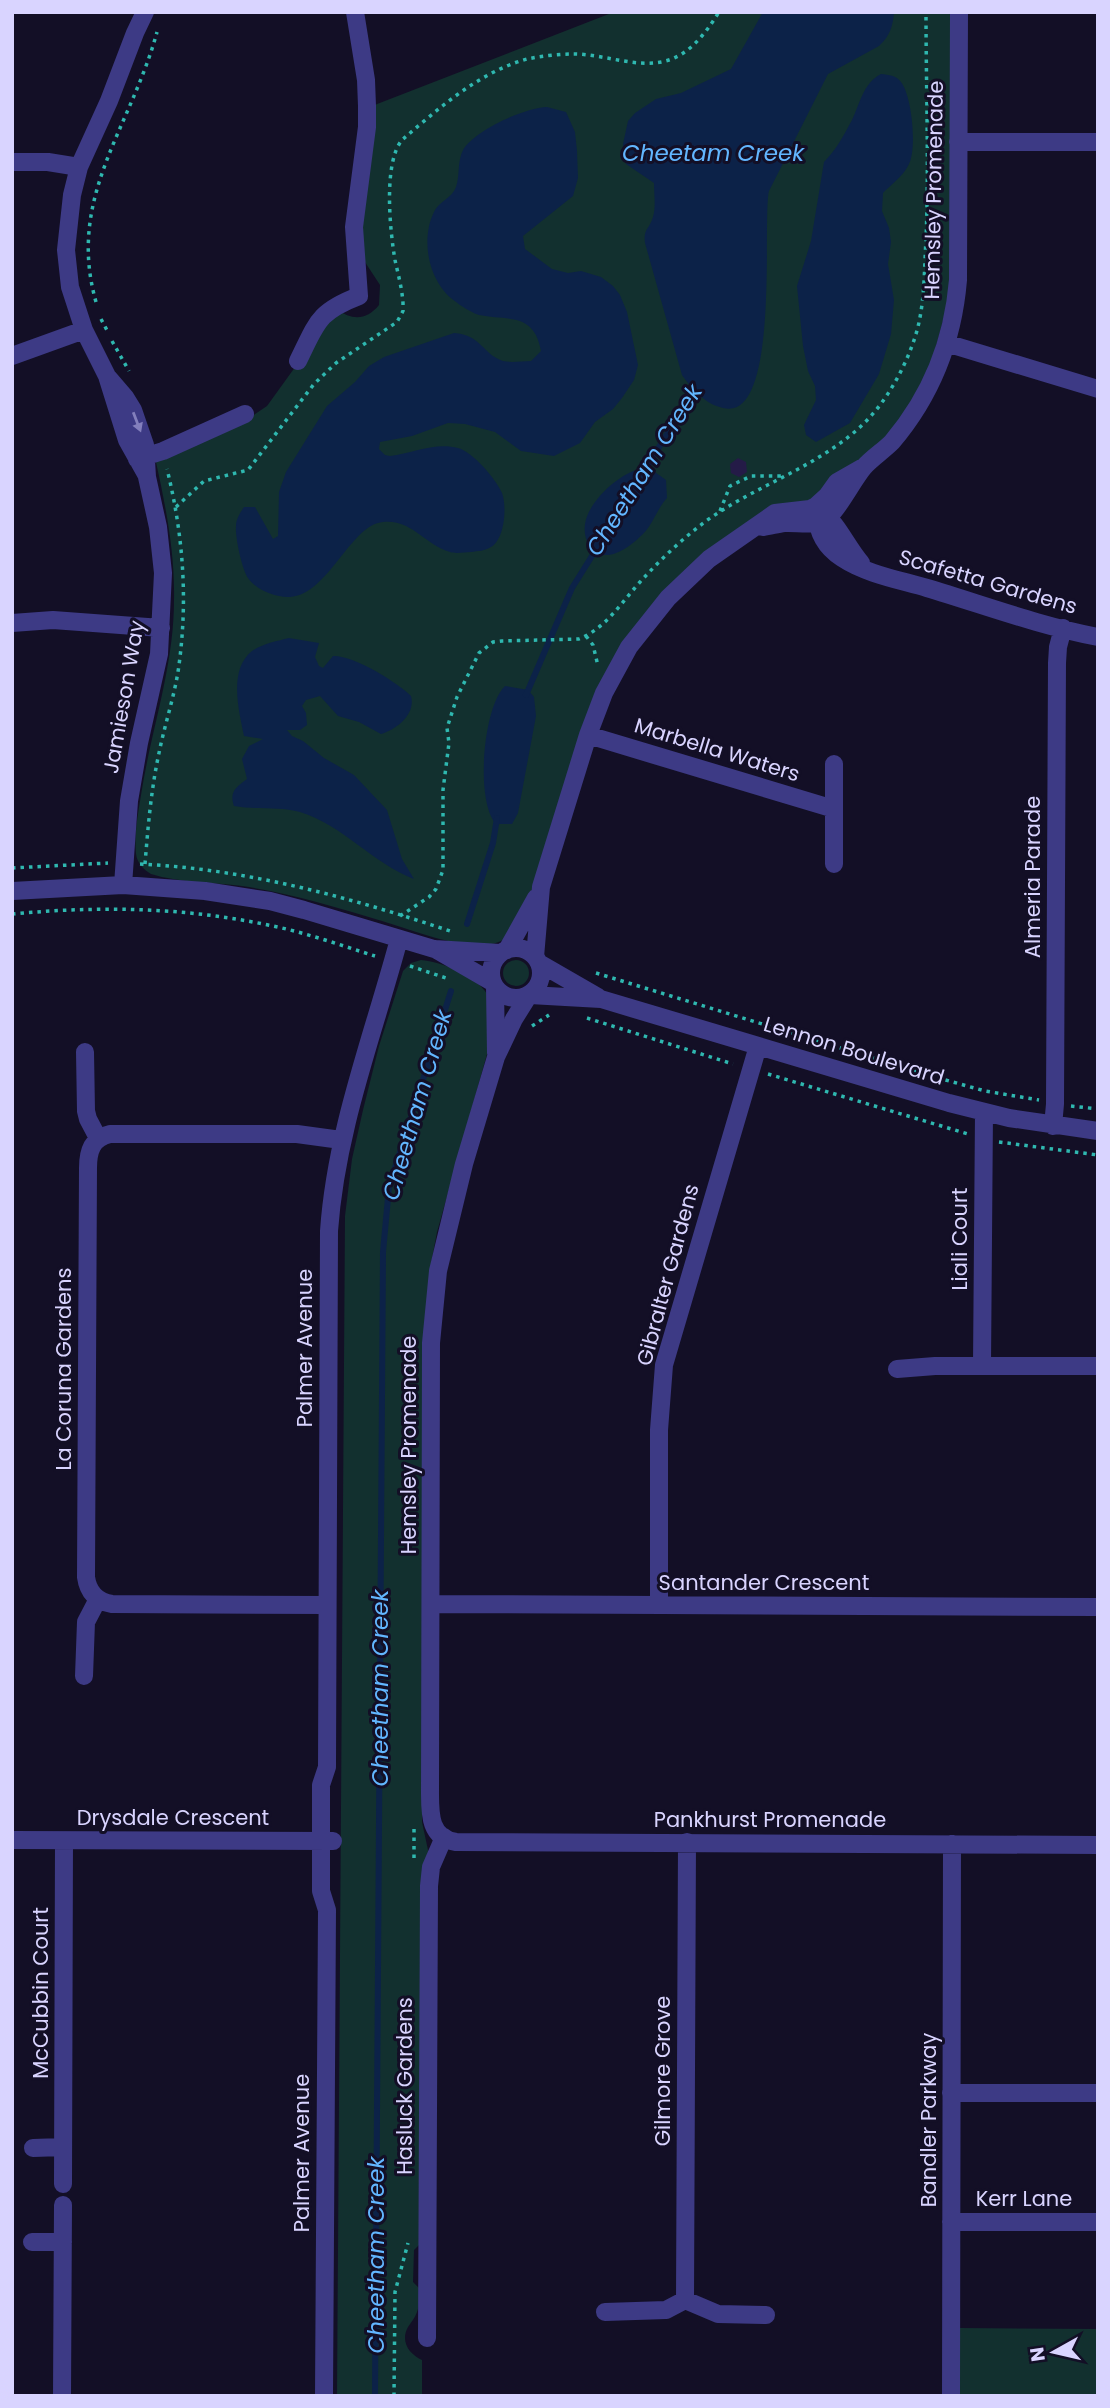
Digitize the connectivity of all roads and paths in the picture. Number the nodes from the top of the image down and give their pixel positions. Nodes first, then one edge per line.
1 (136, 12) edge
2 (145, 12) edge
3 (355, 12) edge
4 (719, 12) edge
5 (926, 12) edge
6 (959, 12) edge
7 (135, 33) junction
8 (958, 142) junction
9 (1098, 142) edge
10 (12, 162) edge
11 (79, 167) junction
12 (84, 330) junction
13 (946, 343) junction
14 (12, 356) edge
15 (298, 361) dead end
16 (1098, 389) edge
17 (245, 414) dead end
18 (142, 458) junction
19 (787, 476) junction
20 (176, 507) dead end
21 (720, 512) junction
22 (821, 515) junction
23 (12, 623) edge
24 (162, 628) junction
25 (1063, 628) junction
26 (1098, 637) edge
27 (588, 734) junction
28 (834, 764) dead end
29 (834, 809) junction
30 (124, 864) junction
31 (834, 864) dead end
32 (12, 868) edge
33 (123, 885) junction
34 (541, 887) junction
35 (12, 891) edge
36 (12, 914) edge
37 (400, 916) junction
38 (454, 932) dead end
39 (399, 939) junction
40 (435, 949) junction
41 (504, 951) junction
42 (373, 955) dead end
43 (537, 960) junction
44 (588, 971) dead end
45 (494, 985) junction
46 (529, 995) junction
47 (601, 999) junction
48 (554, 1014) dead end
49 (578, 1016) dead end
50 (514, 1019) junction
51 (758, 1046) junction
52 (85, 1052) dead end
53 (496, 1057) junction
54 (751, 1069) junction
55 (1055, 1104) junction
56 (1098, 1109) edge
57 (984, 1112) junction
58 (1053, 1126) junction
59 (1098, 1131) edge
60 (98, 1138) junction
61 (984, 1138) junction
62 (341, 1140) junction
63 (1098, 1155) edge
64 (982, 1366) junction
65 (1098, 1366) edge
66 (897, 1369) dead end
67 (98, 1599) junction
68 (431, 1604) junction
69 (327, 1605) junction
70 (659, 1605) junction
71 (1098, 1606) edge
72 (84, 1676) dead end
73 (444, 1837) junction
74 (12, 1840) edge
75 (64, 1840) junction
76 (327, 1841) junction
77 (687, 1843) junction
78 (952, 1844) junction
79 (1098, 1845) edge
80 (951, 2093) junction
81 (1098, 2093) edge
82 (63, 2147) junction
83 (33, 2148) dead end
84 (63, 2184) dead end
85 (63, 2205) dead end
86 (951, 2222) junction
87 (1098, 2222) edge
88 (32, 2242) dead end
89 (63, 2242) junction
90 (685, 2300) junction
91 (605, 2312) dead end
92 (766, 2315) dead end
93 (427, 2338) dead end
94 (62, 2396) edge
95 (324, 2396) edge
96 (951, 2396) edge

1 - 7 street, Jamieson Way
2 - 7 street, Jamieson Way
3 - 15 street
4 - 20 path
5 - 19 path
6 - 8 street, Hemsley Promenade
7 - 11 street, Jamieson Way
8 - 9 street
8 - 13 street, Hemsley Promenade
10 - 11 street
11 - 12 street, Jamieson Way
12 - 14 street
12 - 18 street, Jamieson Way
13 - 16 street
13 - 22 street, Hemsley Promenade
17 - 18 street
18 - 24 street, Jamieson Way
19 - 21 path
19 - 21 path
21 - 37 path
22 - 25 street, Scafetta Gardens
22 - 27 street
23 - 24 street
24 - 30 street, Jamieson Way
25 - 26 street, Scafetta Gardens
25 - 55 street, Almeria Parade
27 - 29 street, Marbella Waters
27 - 34 street
28 - 29 street, Marbella Waters
29 - 31 street, Marbella Waters
30 - 32 path
30 - 33 street, Jamieson Way
30 - 37 path
33 - 35 street
33 - 39 street
34 - 41 street
34 - 43 street
36 - 42 path
37 - 38 path
39 - 40 street
39 - 62 street, Palmer Avenue
40 - 41 street
40 - 45 street
41 - 43 street
41 - 45 street
43 - 46 street
43 - 47 street, Lennon Boulevard
44 - 55 path
45 - 46 street
45 - 53 street, Hemsley Promenade
46 - 47 street, Lennon Boulevard
46 - 50 street, Hemsley Promenade
47 - 51 street, Lennon Boulevard
48 - 50 path
49 - 54 path
50 - 53 street, Hemsley Promenade
51 - 54 street, Gibralter Gardens
51 - 57 street, Lennon Boulevard
52 - 60 street
53 - 68 street, Hemsley Promenade
54 - 61 path
54 - 70 street, Gibralter Gardens
55 - 56 path
55 - 58 street, Almeria Parade
57 - 58 street, Lennon Boulevard
57 - 61 street, Liali Court
58 - 59 street, Lennon Boulevard
60 - 62 street
60 - 67 street, La Coruna Gardens
61 - 63 path
61 - 64 street, Liali Court
62 - 69 street, Palmer Avenue
64 - 65 street
64 - 66 street
67 - 69 street
67 - 72 street
68 - 70 street, Santander Crescent
68 - 73 street, Hemsley Promenade
69 - 76 street, Palmer Avenue
70 - 71 street, Santander Crescent
73 - 77 street, Pankhurst Promenade
73 - 93 street, Hasluck Gardens
74 - 75 street, Drysdale Crescent
75 - 76 street, Drysdale Crescent
75 - 82 street, McCubbin Court
76 - 95 street, Palmer Avenue
77 - 78 street, Pankhurst Promenade
77 - 90 street, Gilmore Grove
78 - 79 street, Pankhurst Promenade
78 - 80 street, Bandler Parkway
80 - 81 street
80 - 86 street, Bandler Parkway
82 - 83 street
82 - 84 street, McCubbin Court
85 - 89 street
86 - 87 street, Kerr Lane
86 - 96 street, Bandler Parkway
88 - 89 street
89 - 94 street
90 - 91 street
90 - 92 street

